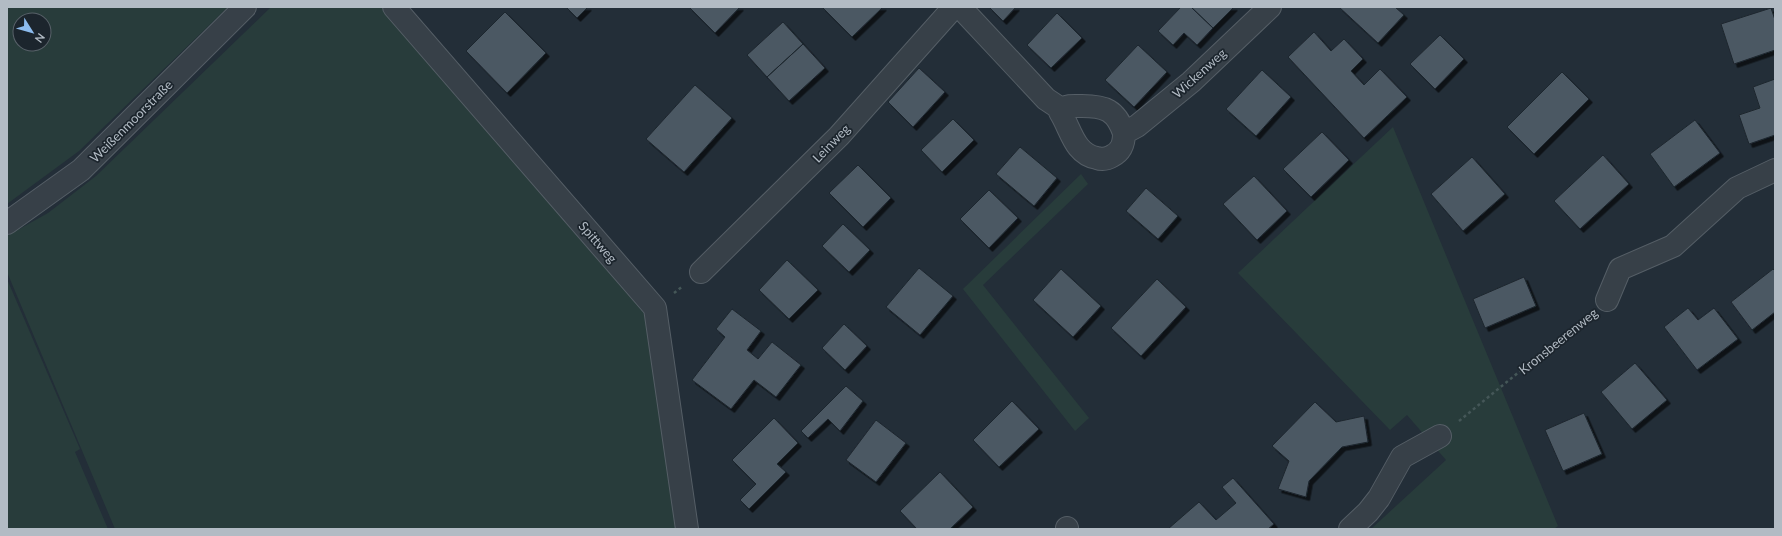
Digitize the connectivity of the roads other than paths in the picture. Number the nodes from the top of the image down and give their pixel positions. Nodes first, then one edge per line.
1 (245, 7) edge
2 (394, 7) edge
3 (954, 7) edge
4 (960, 7) edge
5 (1270, 7) edge
6 (1061, 109) junction
7 (1124, 133) junction
8 (1775, 170) edge
9 (7, 223) edge
10 (701, 272) road end
11 (1607, 300) road end
12 (1440, 436) road end
13 (687, 529) edge
14 (1350, 529) edge

1 - 9 street, Weißenmoorstraße
2 - 13 street, Spittweg
3 - 10 street, Leinweg
4 - 6 street
5 - 7 street, Wickenweg
6 - 7 street
6 - 7 street
8 - 11 street, Kronsbeerenweg
12 - 14 street

